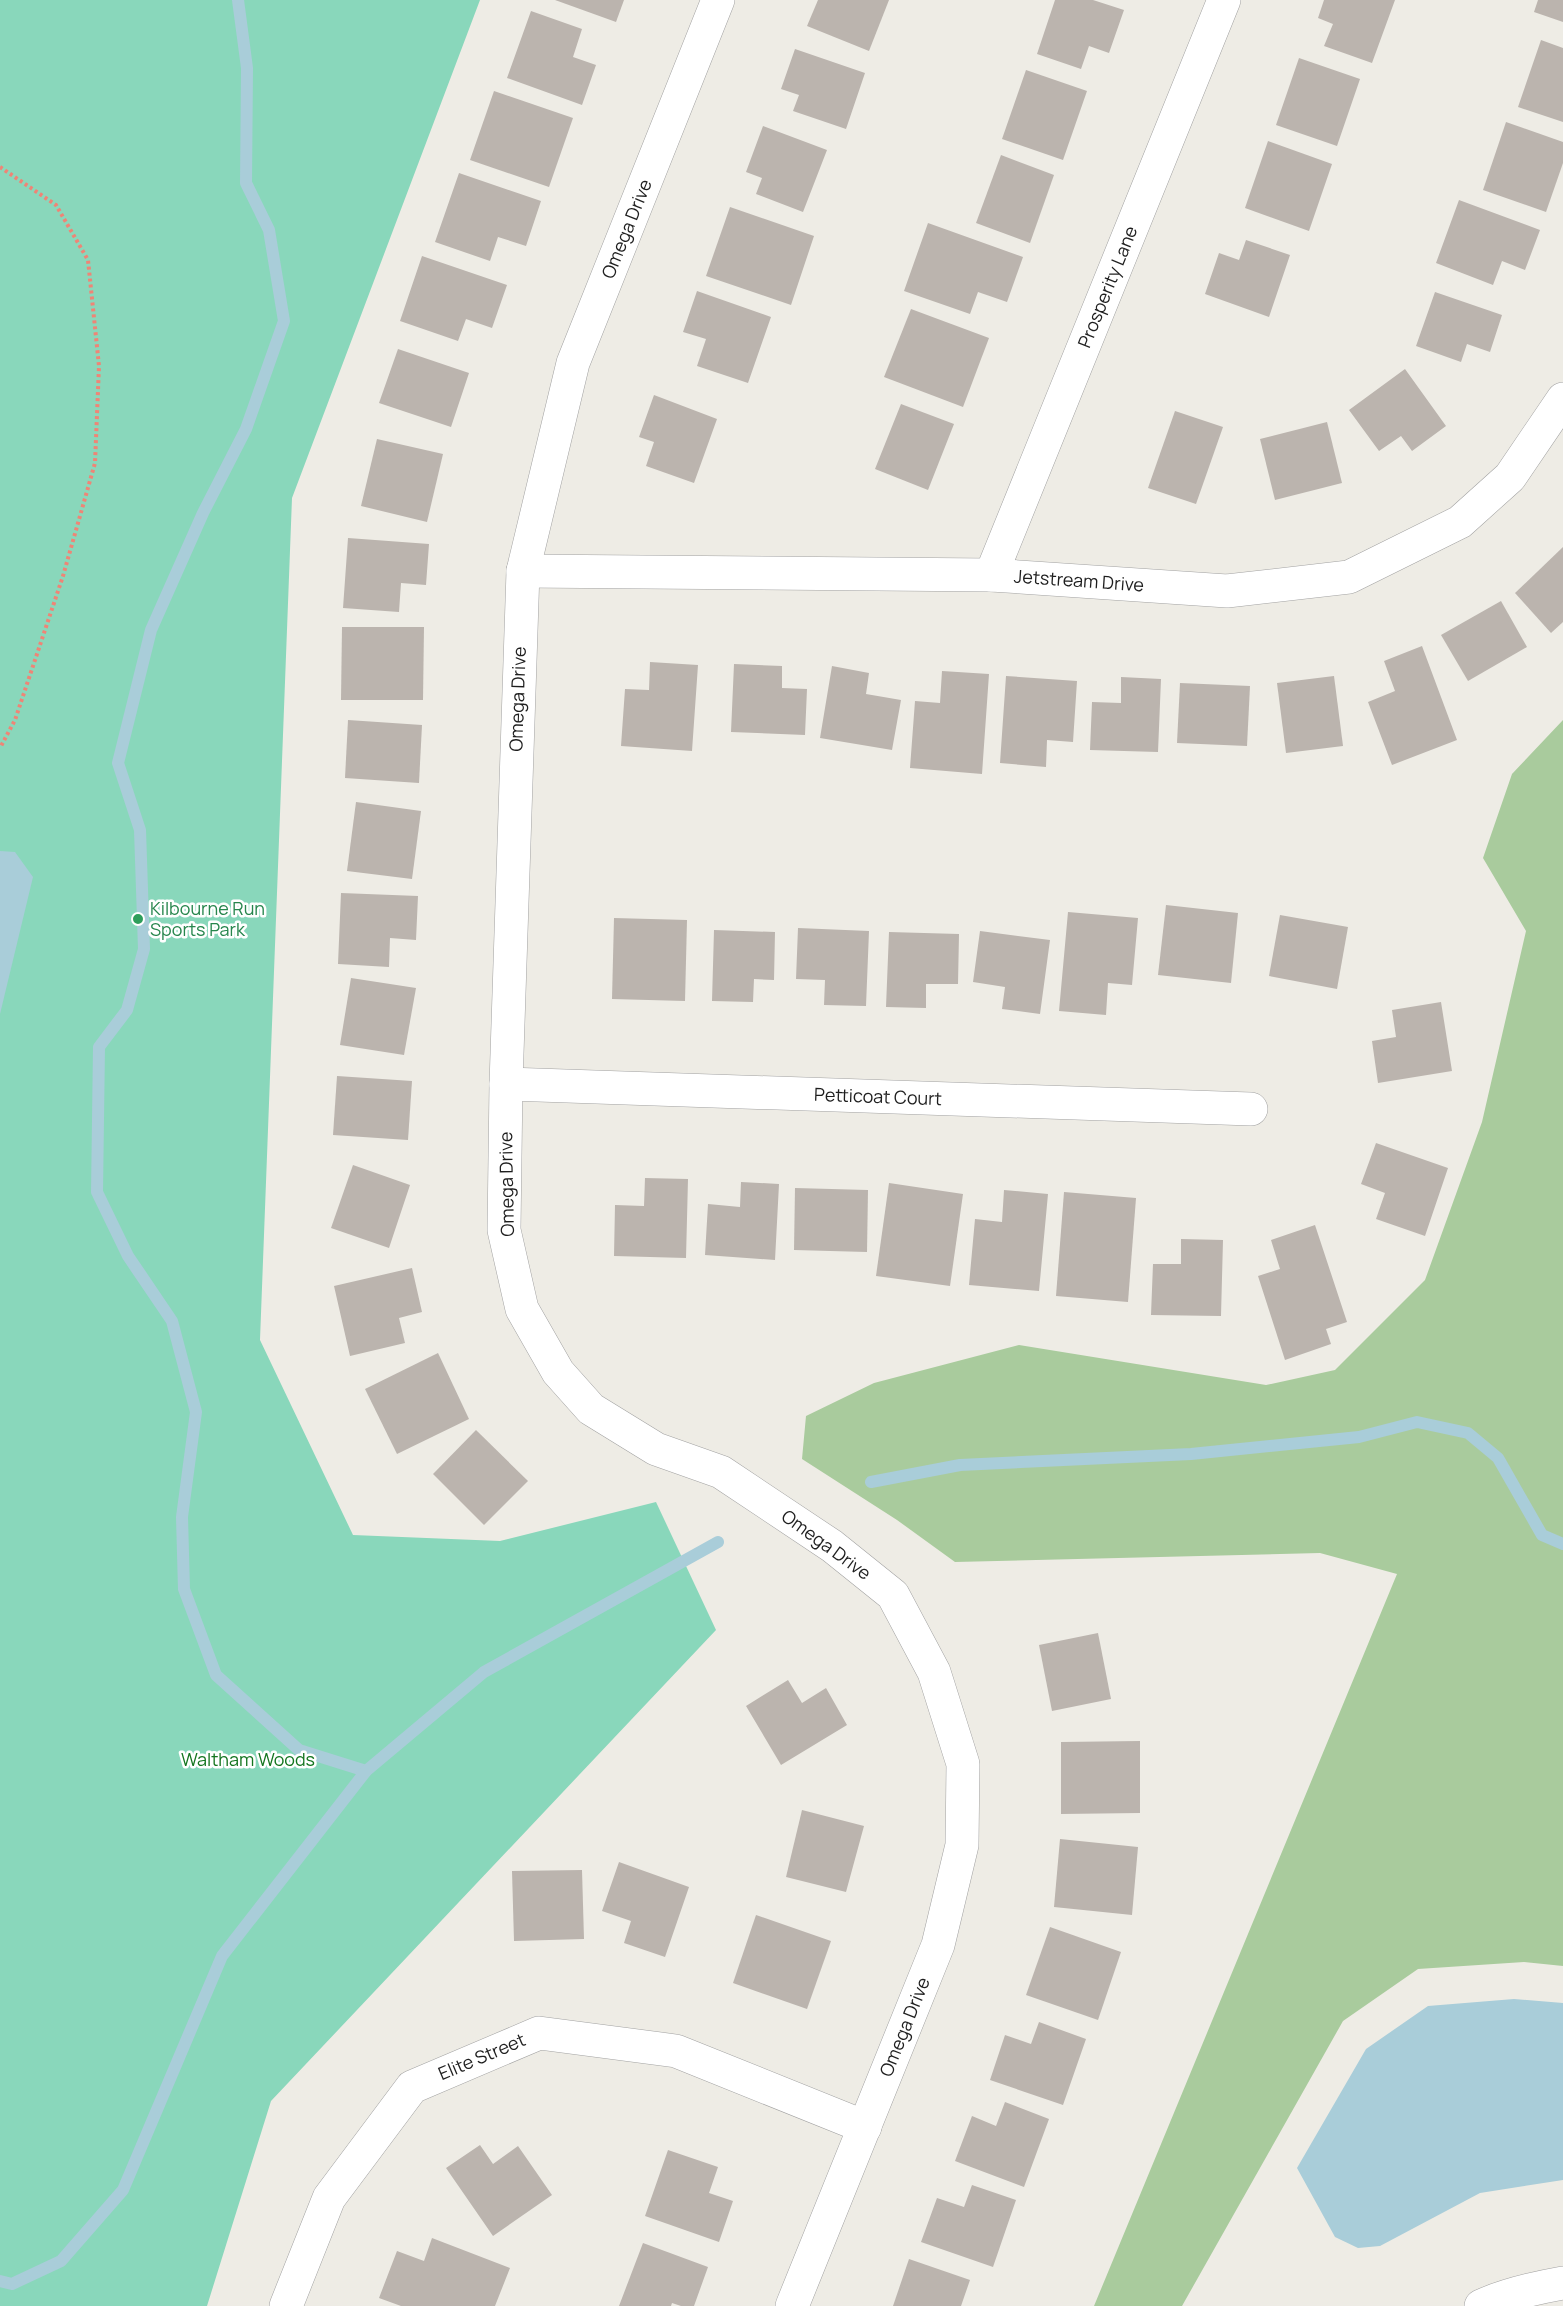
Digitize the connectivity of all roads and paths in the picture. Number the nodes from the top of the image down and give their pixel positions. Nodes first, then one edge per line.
1 (718, 0) edge
2 (1224, 0) edge
3 (0, 167) edge
4 (1563, 399) edge
5 (523, 571) junction
6 (991, 575) junction
7 (0, 748) edge
8 (506, 1084) junction
9 (1251, 1109) dead end
10 (865, 2127) junction
11 (1563, 2283) edge
12 (285, 2306) edge
13 (792, 2306) edge
14 (1481, 2306) edge

1 - 5 street, Omega Drive
2 - 6 street, Prosperity Lane
3 - 7 path
4 - 6 street, Jetstream Drive
5 - 6 street, Jetstream Drive
5 - 8 street, Omega Drive
8 - 9 street, Petticoat Court
8 - 10 street, Omega Drive
10 - 12 street, Elite Street
10 - 13 street, Omega Drive
11 - 14 street

